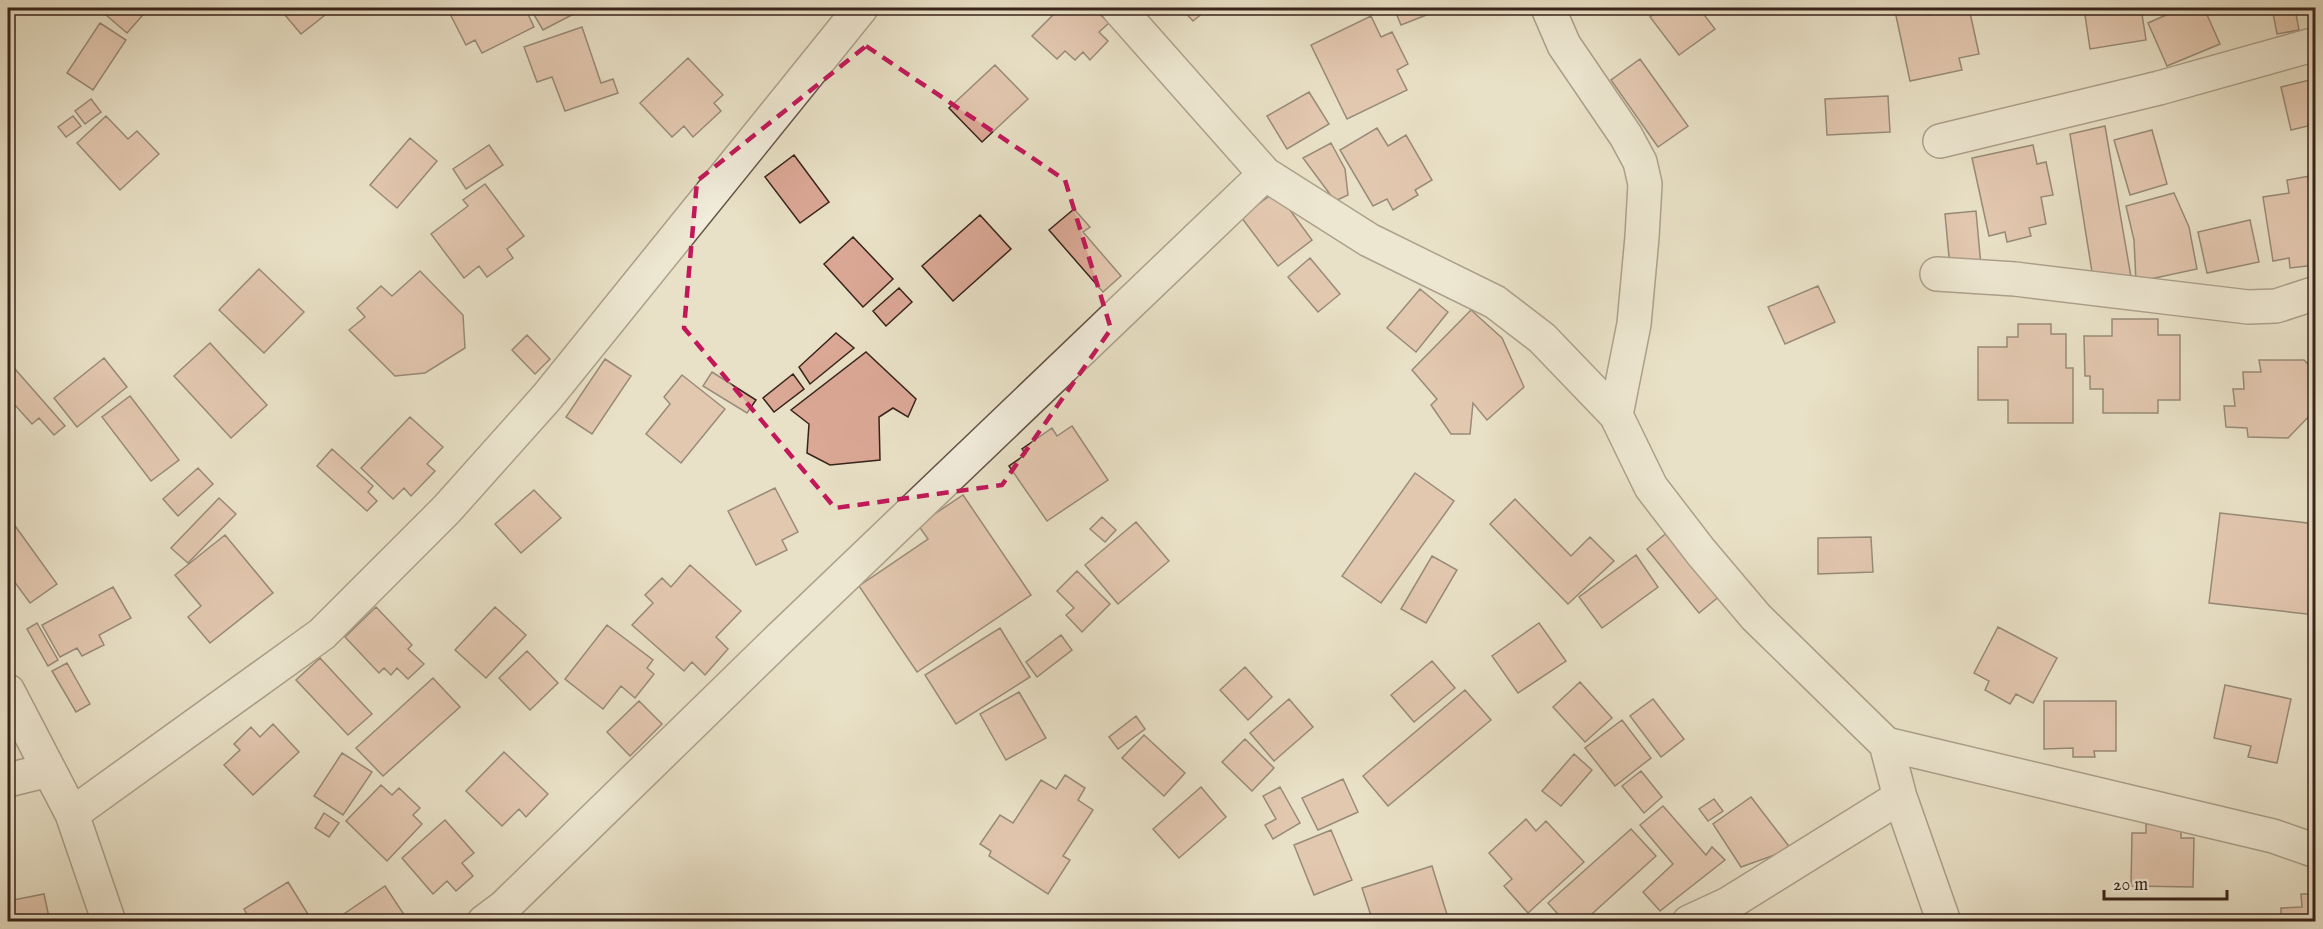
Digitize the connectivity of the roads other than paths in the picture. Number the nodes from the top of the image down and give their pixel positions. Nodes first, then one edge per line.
1 (861, 8) edge
2 (1119, 8) edge
3 (1548, 8) edge
4 (2316, 44) edge
5 (1940, 141) dead end
6 (1265, 174) junction
7 (1937, 274) dead end
8 (2316, 293) edge
9 (1616, 415) junction
10 (8, 691) edge
11 (1886, 744) junction
12 (49, 770) junction
13 (8, 780) edge
14 (1900, 797) junction
15 (72, 814) junction
16 (2316, 850) edge
17 (109, 921) edge
18 (484, 921) edge
19 (1689, 921) edge
20 (1944, 921) edge

1 - 15 street
2 - 6 street
3 - 9 street
4 - 5 street
6 - 9 street
6 - 18 street
7 - 8 street
9 - 11 street
10 - 12 street
11 - 14 street
11 - 16 street
12 - 13 street
12 - 15 street
14 - 19 street
14 - 20 street
15 - 17 street

